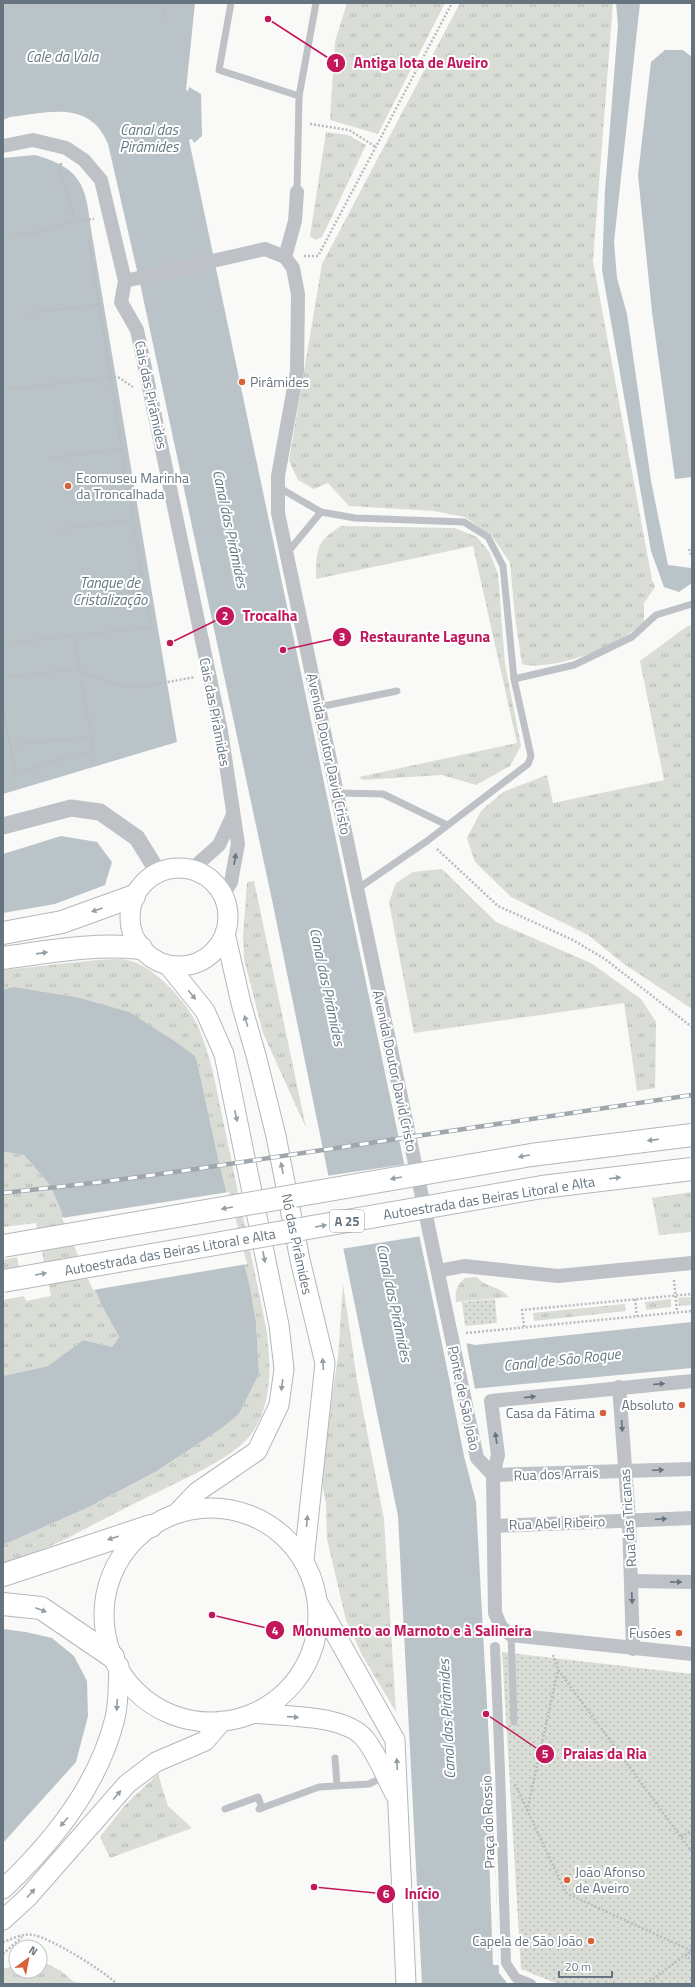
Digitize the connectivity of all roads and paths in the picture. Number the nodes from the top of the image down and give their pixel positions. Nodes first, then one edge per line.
1 (165, 3) edge
2 (231, 3) edge
3 (316, 3) edge
4 (452, 3) edge
5 (162, 19) dead end
6 (299, 96) junction
7 (298, 123) junction
8 (3, 146) edge
9 (376, 147) junction
10 (62, 158) dead end
11 (297, 192) joint
12 (88, 235) dead end
13 (3, 236) edge
14 (285, 256) junction
15 (130, 279) junction
16 (99, 305) junction
17 (29, 313) dead end
18 (112, 377) junction
19 (134, 388) dead end
20 (3, 390) edge
21 (121, 449) junction
22 (51, 458) dead end
23 (278, 487) junction
24 (322, 512) junction
25 (132, 520) junction
26 (62, 529) dead end
27 (689, 549) dead end
28 (287, 553) junction
29 (692, 556) edge
30 (144, 590) junction
31 (73, 599) dead end
32 (692, 604) edge
33 (74, 636) junction
34 (3, 639) edge
35 (3, 644) edge
36 (79, 670) junction
37 (199, 676) dead end
38 (3, 678) edge
39 (514, 679) junction
40 (397, 692) dead end
41 (319, 707) junction
42 (3, 708) edge
43 (91, 737) junction
44 (10, 745) junction
45 (3, 774) edge
46 (3, 779) edge
47 (338, 793) junction
48 (233, 815) junction
49 (447, 825) junction
50 (3, 826) edge
51 (427, 841) junction
52 (192, 869) junction
53 (158, 872) junction
54 (357, 889) junction
55 (223, 895) junction
56 (134, 896) junction
57 (3, 933) edge
58 (225, 933) junction
59 (141, 948) junction
60 (3, 958) edge
61 (168, 965) junction
62 (692, 1027) edge
63 (692, 1135) edge
64 (692, 1169) edge
65 (3, 1246) edge
66 (692, 1263) edge
67 (438, 1272) junction
68 (673, 1273) dead end
69 (3, 1281) edge
70 (692, 1294) edge
71 (676, 1295) junction
72 (635, 1299) junction
73 (692, 1311) edge
74 (677, 1312) junction
75 (448, 1314) joint
76 (637, 1316) junction
77 (524, 1327) junction
78 (464, 1333) dead end
79 (692, 1381) edge
80 (619, 1387) junction
81 (692, 1469) edge
82 (625, 1472) junction
83 (492, 1476) junction
84 (178, 1512) junction
85 (692, 1518) edge
86 (630, 1520) junction
87 (150, 1526) junction
88 (494, 1526) junction
89 (304, 1560) junction
90 (3, 1575) edge
91 (632, 1581) junction
92 (692, 1582) edge
93 (318, 1603) junction
94 (3, 1604) edge
95 (511, 1635) junction
96 (495, 1647) dead end
97 (633, 1649) junction
98 (552, 1653) dead end
99 (692, 1654) edge
100 (116, 1662) junction
101 (558, 1669) junction
102 (254, 1713) junction
103 (222, 1721) junction
104 (514, 1722) dead end
105 (335, 1758) dead end
106 (500, 1771) junction
107 (383, 1772) junction
108 (337, 1786) junction
109 (399, 1802) junction
110 (225, 1809) dead end
111 (527, 1812) junction
112 (692, 1830) edge
113 (681, 1837) junction
114 (692, 1852) edge
115 (3, 1889) edge
116 (3, 1920) edge
117 (24, 1935) junction
118 (3, 1942) edge
119 (692, 1950) edge
120 (3, 1954) edge
121 (686, 1954) junction
122 (692, 1962) edge
123 (116, 1984) edge
124 (406, 1984) edge
125 (531, 1984) edge
126 (646, 1984) edge

1 - 5 path
2 - 6 lane
3 - 6 lane
4 - 9 path
6 - 7 lane
7 - 9 path
7 - 11 lane
8 - 15 street, Cais das Pirâmides
9 - 14 path
10 - 13 path
11 - 14 street
12 - 16 path
14 - 15 street
14 - 23 street, Avenida Doutor David Cristo
15 - 48 street, Cais das Pirâmides
16 - 17 path
16 - 18 path
18 - 19 path
18 - 20 path
18 - 21 path
21 - 22 path
21 - 25 path
23 - 24 lane
23 - 28 street, Avenida Doutor David Cristo
24 - 28 lane
24 - 39 lane
25 - 26 path
25 - 30 path
27 - 29 path
28 - 41 street, Avenida Doutor David Cristo
30 - 31 path
30 - 33 path
32 - 39 lane
33 - 35 path
33 - 36 path
34 - 35 path
36 - 37 path
36 - 38 path
36 - 43 path
39 - 49 lane
40 - 41 lane
41 - 47 street, Avenida Doutor David Cristo
42 - 44 path
43 - 44 path
43 - 46 path
44 - 45 path
47 - 49 lane
47 - 54 street, Avenida Doutor David Cristo
48 - 52 street
55 -> 48 street, Cais das Pirâmides
49 - 51 lane
50 - 53 street
51 - 54 lane
51 - 62 path
52 - 53 main road, Nó das Pirâmides
52 - 55 main road, Nó das Pirâmides
53 - 56 main road, Nó das Pirâmides
54 - 67 street, Avenida Doutor David Cristo
55 - 58 main road, Nó das Pirâmides
56 -> 57 highway
56 - 59 main road, Nó das Pirâmides
58 - 61 main road, Nó das Pirâmides
89 -> 58 main road, Nó das Pirâmides
60 -> 59 highway
59 - 61 main road, Nó das Pirâmides
61 -> 84 main road, Nó das Pirâmides
63 -> 65 highway, A 25, bridge
69 -> 64 highway, Autoestrada das Beiras Litoral e Alta / A 25, bridge
66 - 67 street
67 - 75 street, Avenida Doutor David Cristo
68 - 71 path
70 - 71 path
71 - 72 path
71 - 74 path
72 - 76 path
72 - 77 path
73 - 74 path
74 - 76 path
75 - 83 street, Ponte de São João
76 - 77 path
77 - 78 path
80 -> 79 street
80 -> 82 street, Rua das Tricanas
83 -> 80 street
82 -> 81 street, Rua dos Arrais
82 - 83 street, Rua dos Arrais
82 - 86 street, Rua das Tricanas
83 - 88 street
84 - 87 main road
84 - 89 main road
86 -> 85 street, Rua Abel Ribeiro
86 - 88 street, Rua Abel Ribeiro
86 - 91 street, Rua das Tricanas
87 -> 90 highway
87 - 100 main road
88 - 95 street
89 - 93 main road
91 -> 92 street
91 -> 97 street, Rua das Tricanas
93 - 102 main road
109 -> 93 main road
94 -> 100 highway
95 - 97 street
95 - 104 lane
96 - 106 street, Praça do Rossio
97 - 99 street
98 - 101 path
100 - 103 main road
100 -> 115 main road
101 - 111 path
101 - 113 path
102 - 103 main road
102 -> 107 main road
116 -> 103 main road
105 - 108 lane
106 - 111 path
106 - 125 street, Praça do Rossio
107 - 108 lane
107 - 109 main road
108 - 110 lane
109 - 124 main road
111 - 119 path
112 - 113 path
113 - 114 path
117 - 118 path
117 - 120 path
117 - 123 path
119 - 121 path
121 - 122 path
121 - 126 path

